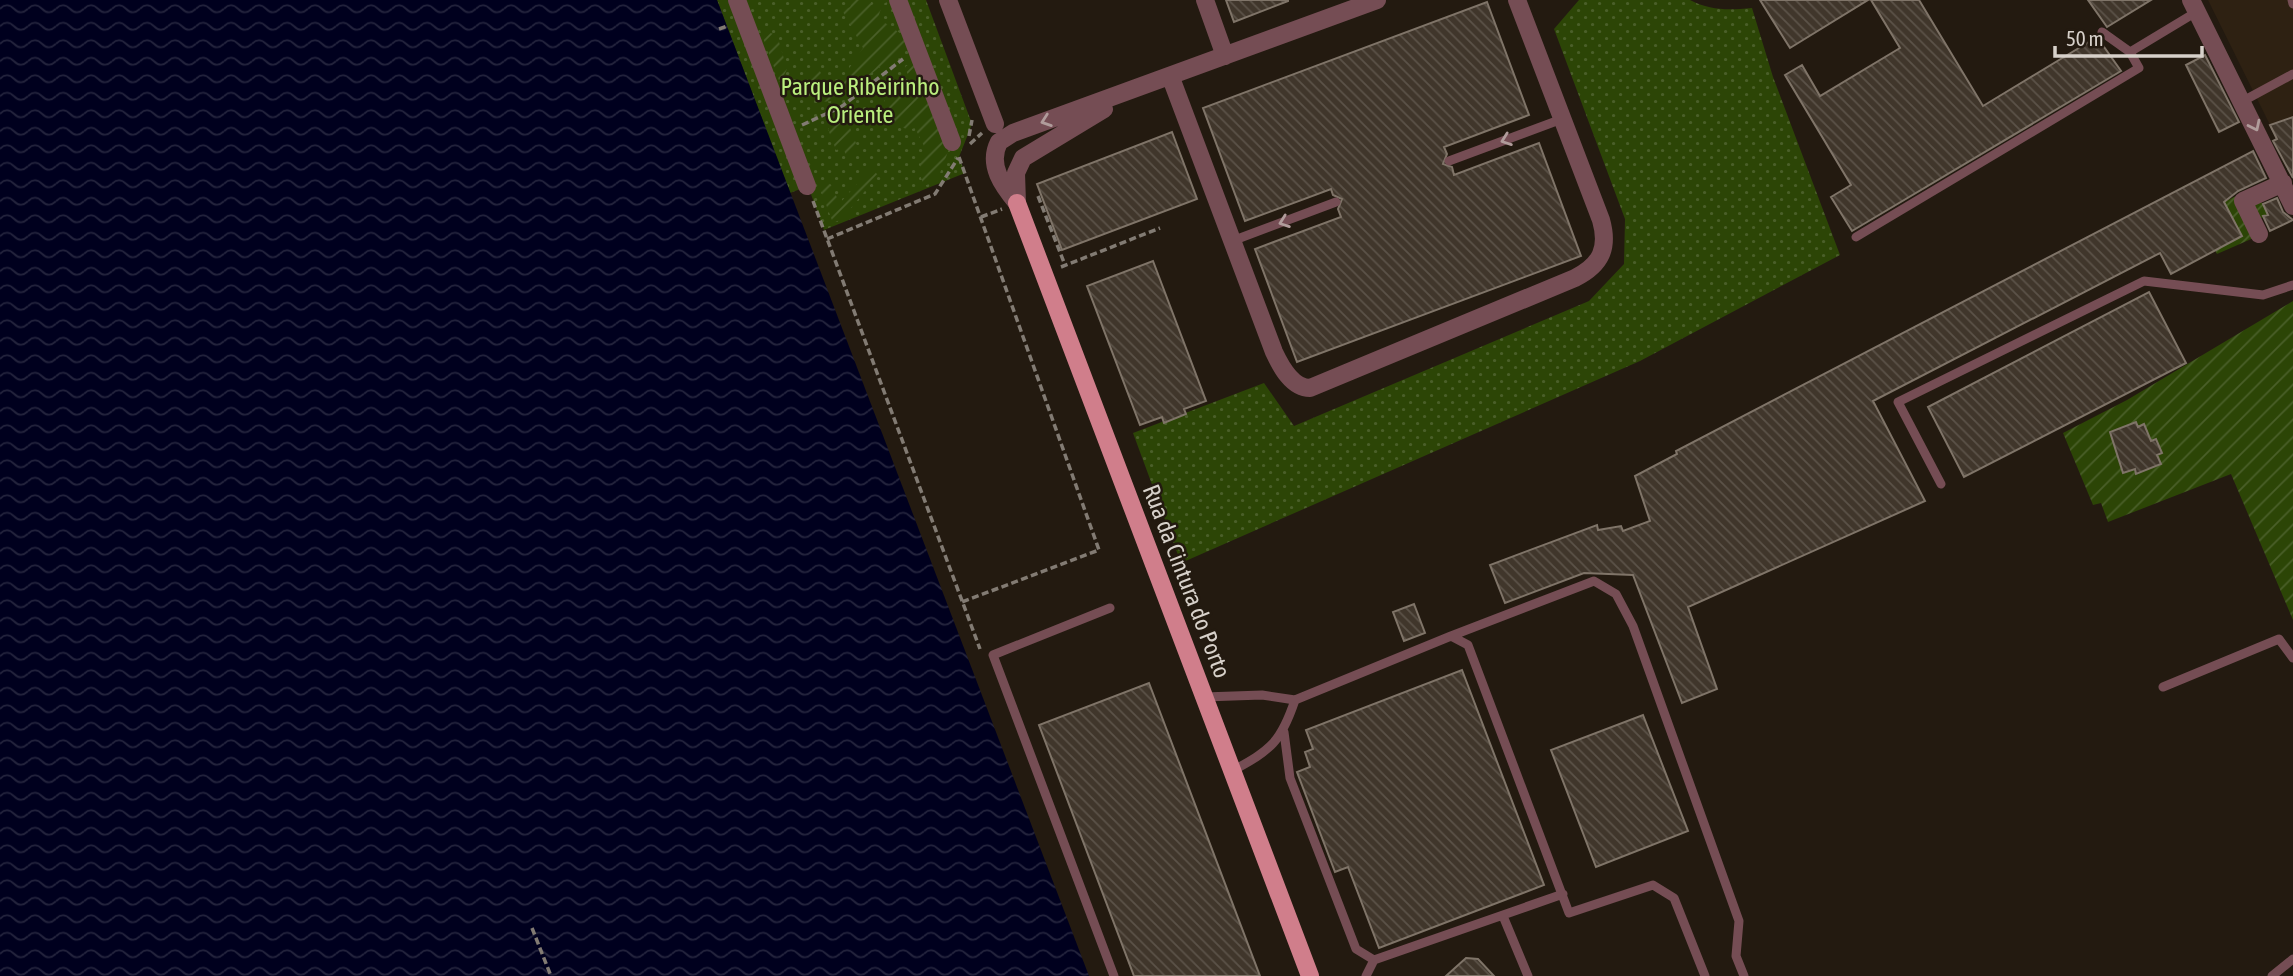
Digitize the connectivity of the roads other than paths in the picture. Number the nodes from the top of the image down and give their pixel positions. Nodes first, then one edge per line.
1 (737, 0) edge
2 (898, 0) edge
3 (948, 0) edge
4 (1205, 0) edge
5 (1377, 0) edge
6 (1517, 0) edge
7 (2194, 6) edge
8 (2102, 32) dead end
9 (2130, 52) junction
10 (1225, 56) junction
11 (2293, 74) edge
12 (1171, 78) junction
13 (1134, 91) junction
14 (2243, 101) junction
15 (1562, 119) junction
16 (995, 124) road end
17 (952, 142) road end
18 (1449, 161) dead end
19 (2283, 183) junction
20 (807, 186) road end
21 (1336, 202) dead end
22 (1017, 204) junction
23 (2293, 206) edge
24 (2259, 234) dead end
25 (1856, 237) dead end
26 (1232, 241) junction
27 (2293, 285) edge
28 (1941, 484) dead end
29 (1110, 608) dead end
30 (1451, 636) junction
31 (2293, 658) edge
32 (2162, 687) dead end
33 (1204, 697) junction
34 (1295, 700) junction
35 (1284, 732) junction
36 (1232, 771) junction
37 (1563, 894) junction
38 (1503, 916) junction
39 (2293, 959) edge
40 (1374, 960) junction
41 (1114, 976) edge
42 (1310, 976) edge
43 (1366, 976) edge
44 (1528, 976) edge
45 (1705, 976) edge
46 (1744, 976) edge
47 (2272, 976) edge

1 - 20 street
2 - 17 street
3 - 16 street
4 - 10 street
5 - 10 street
6 - 15 street
7 - 9 lane
7 - 14 street
8 - 9 lane
9 - 25 lane
10 - 12 street
11 - 14 lane
12 - 13 street
12 - 26 street
13 - 22 street
13 -> 22 street
14 -> 19 street
15 -> 18 lane
15 - 26 street
19 - 23 street
19 - 24 street
21 -> 26 lane
22 - 33 main road, Rua da Cintura do Porto
27 - 28 lane
29 - 41 lane
30 - 34 lane
30 - 37 lane
30 - 46 lane
31 - 32 lane
33 - 34 lane
33 - 36 main road, Rua da Cintura do Porto
34 - 35 lane
35 - 36 lane
35 - 40 lane
36 - 42 main road, Rua da Cintura do Porto
37 - 38 lane
37 - 45 lane
38 - 40 lane
38 - 44 lane
39 - 47 lane
40 - 43 lane

